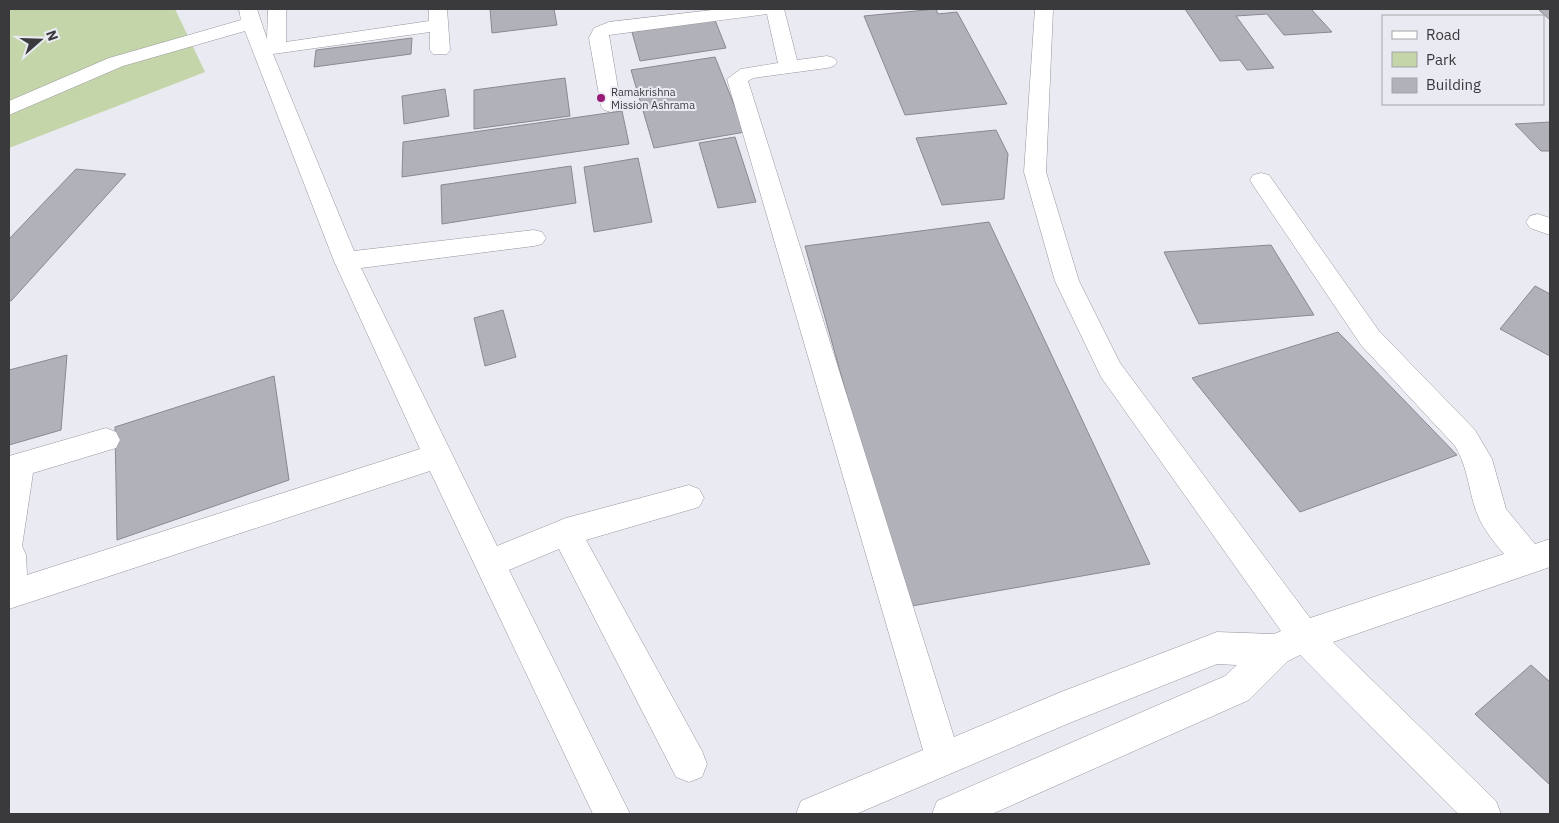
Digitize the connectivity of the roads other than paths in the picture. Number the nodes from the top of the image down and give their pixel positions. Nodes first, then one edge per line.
1 (276, 9) edge
2 (764, 9) edge
3 (775, 9) edge
4 (1044, 9) edge
5 (250, 16) edge
6 (439, 17) edge
7 (440, 50) dead end
8 (827, 62) dead end
9 (789, 67) junction
10 (611, 106) dead end
11 (9, 109) edge
12 (1261, 180) dead end
13 (534, 238) dead end
14 (346, 261) junction
15 (106, 440) dead end
16 (438, 456) junction
17 (14, 466) edge
18 (690, 498) dead end
19 (566, 532) junction
20 (9, 542) edge
21 (9, 551) edge
22 (1540, 557) edge
23 (491, 563) junction
24 (1290, 643) junction
25 (943, 759) junction
26 (690, 764) dead end
27 (612, 814) edge
28 (814, 814) edge
29 (950, 814) edge
30 (1483, 814) edge

1 - 6 street
2 - 10 street
3 - 9 street
4 - 24 street
5 - 11 street
5 - 14 street
6 - 7 street
8 - 9 street
9 - 25 street
12 - 22 street
13 - 14 street
14 - 16 street
15 - 17 street
16 - 21 street
16 - 23 street
17 - 20 street
18 - 19 street
19 - 23 street
19 - 26 street
22 - 24 street
23 - 27 street
24 - 25 street
24 - 29 street
24 - 30 street
25 - 28 street

